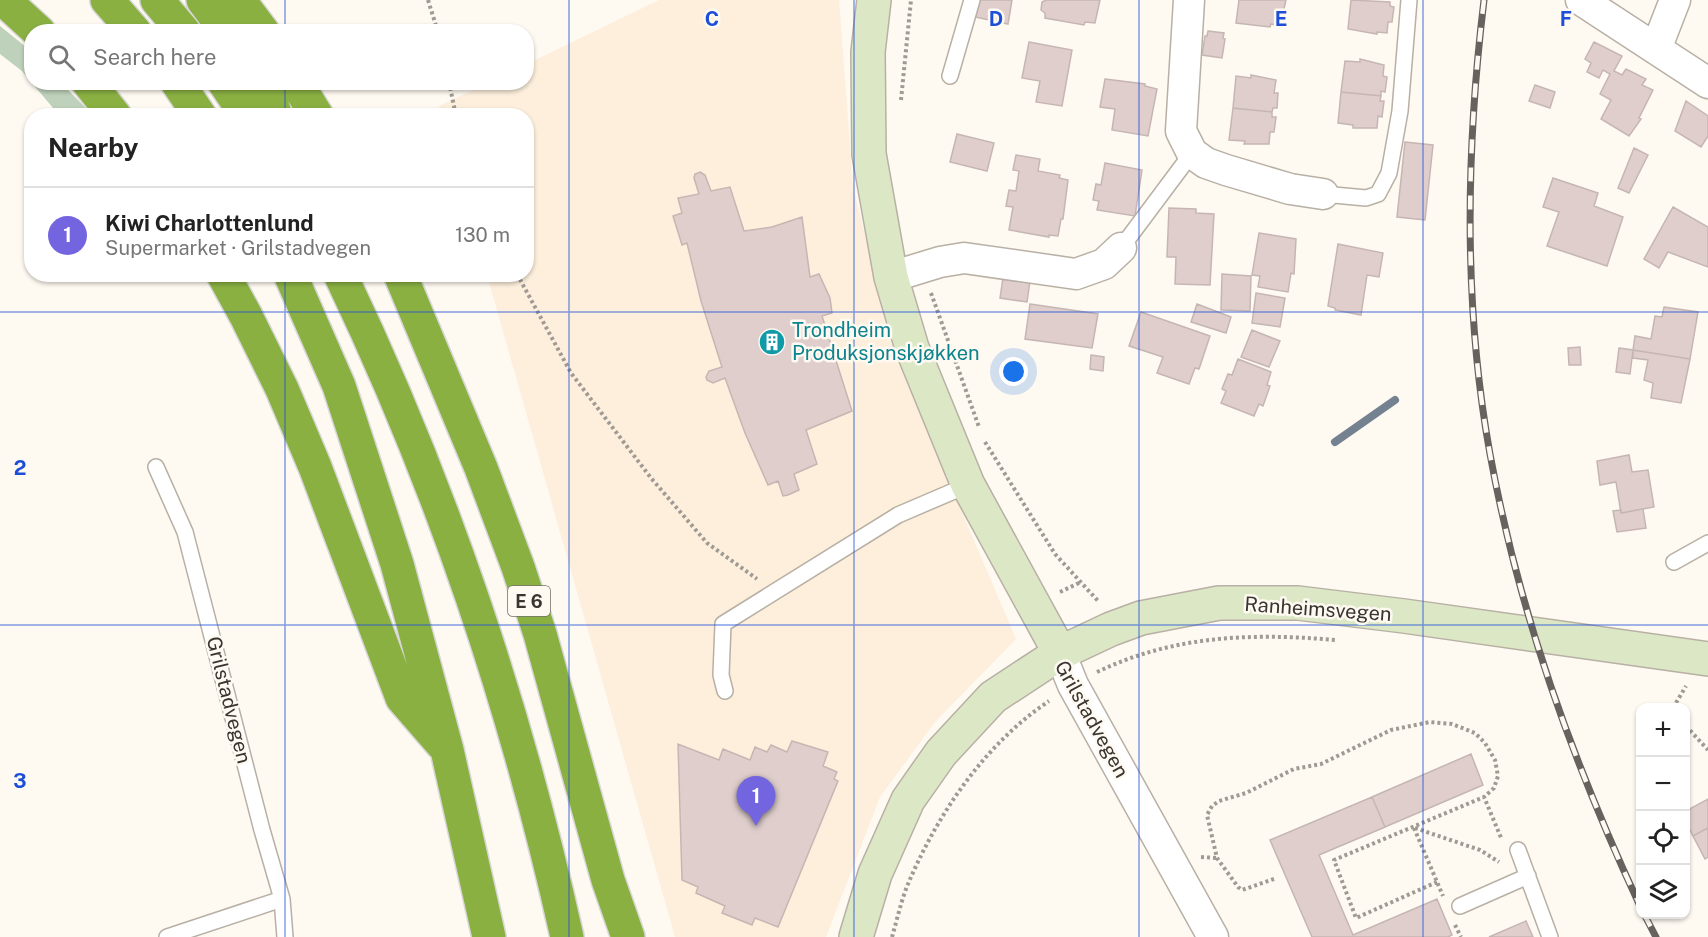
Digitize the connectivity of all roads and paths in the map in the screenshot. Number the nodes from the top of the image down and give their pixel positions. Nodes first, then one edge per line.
1 (4, 0) edge
2 (107, 0) edge
3 (158, 0) edge
4 (203, 0) edge
5 (239, 0) edge
6 (428, 0) edge
7 (874, 0) edge
8 (911, 0) edge
9 (972, 0) edge
10 (1189, 0) edge
11 (1410, 0) edge
12 (1581, 0) edge
13 (1675, 0) edge
14 (30, 24) edge
15 (128, 24) edge
16 (178, 24) edge
17 (221, 24) edge
18 (257, 24) edge
19 (436, 24) edge
20 (1656, 49) junction
21 (950, 76) dead end
22 (1708, 83) edge
23 (94, 90) edge
24 (182, 90) edge
25 (229, 90) edge
26 (267, 90) edge
27 (301, 90) edge
28 (451, 90) edge
29 (900, 104) dead end
30 (109, 108) edge
31 (195, 108) edge
32 (242, 108) edge
33 (273, 108) edge
34 (312, 108) edge
35 (454, 108) edge
36 (1192, 153) junction
37 (1323, 194) joint
38 (1121, 248) joint
39 (922, 267) junction
40 (891, 277) junction
41 (227, 282) edge
42 (294, 282) edge
43 (344, 282) edge
44 (403, 282) edge
45 (521, 282) edge
46 (980, 430) dead end
47 (984, 440) dead end
48 (156, 467) dead end
49 (968, 485) junction
50 (1708, 543) edge
51 (1674, 562) dead end
52 (776, 592) junction
53 (1111, 629) junction
54 (1341, 640) dead end
55 (1059, 653) junction
56 (1703, 673) edge
57 (1675, 684) dead end
58 (1073, 685) junction
59 (1686, 686) junction
60 (725, 691) dead end
61 (1676, 703) edge
62 (1690, 730) edge
63 (447, 750) junction
64 (1708, 750) edge
65 (1484, 797) junction
66 (1414, 828) junction
67 (1520, 864) junction
68 (1274, 879) dead end
69 (1437, 882) junction
70 (282, 899) junction
71 (1453, 908) junction
72 (167, 937) edge
73 (285, 937) edge
74 (489, 937) edge
75 (567, 937) edge
76 (628, 937) edge
77 (856, 937) edge
78 (892, 937) edge
79 (1213, 937) edge
80 (1461, 937) edge
81 (1550, 937) edge

1 - 14 highway
2 - 15 highway
3 - 16 highway
4 - 17 highway
5 - 18 highway
6 - 19 path
7 - 40 street
8 - 29 path
9 - 21 lane
10 - 36 street
11 - 37 lane
12 - 20 street
13 - 20 street
20 - 22 street
23 - 30 highway
24 - 31 highway
25 - 32 highway
26 - 33 highway
27 - 34 highway
28 - 35 path
36 - 37 street
36 - 38 lane
38 - 39 street
39 - 40 street
39 - 46 path
40 - 49 street
41 - 63 highway
42 - 63 highway
43 - 75 highway, E 6
44 - 76 highway, E 6
45 - 52 path
47 - 53 path
48 - 70 lane, Grilstadvegen
49 - 52 lane
49 - 55 street
50 - 51 lane
52 - 60 lane
53 - 55 street, Ranheimsvegen
53 - 56 street, Ranheimsvegen
54 - 58 path
55 - 58 street, Grilstadvegen
55 - 77 street, Grilstadvegen
56 - 59 path
57 - 59 path
58 - 78 path
58 - 79 street, Grilstadvegen
59 - 61 path
62 - 64 path
63 - 74 highway
65 - 66 path
65 - 67 path
65 - 68 path
66 - 67 path
66 - 69 path
66 - 69 path
67 - 71 lane
67 - 81 lane
69 - 71 path
70 - 72 lane
70 - 73 lane, Grilstadvegen
71 - 80 path

